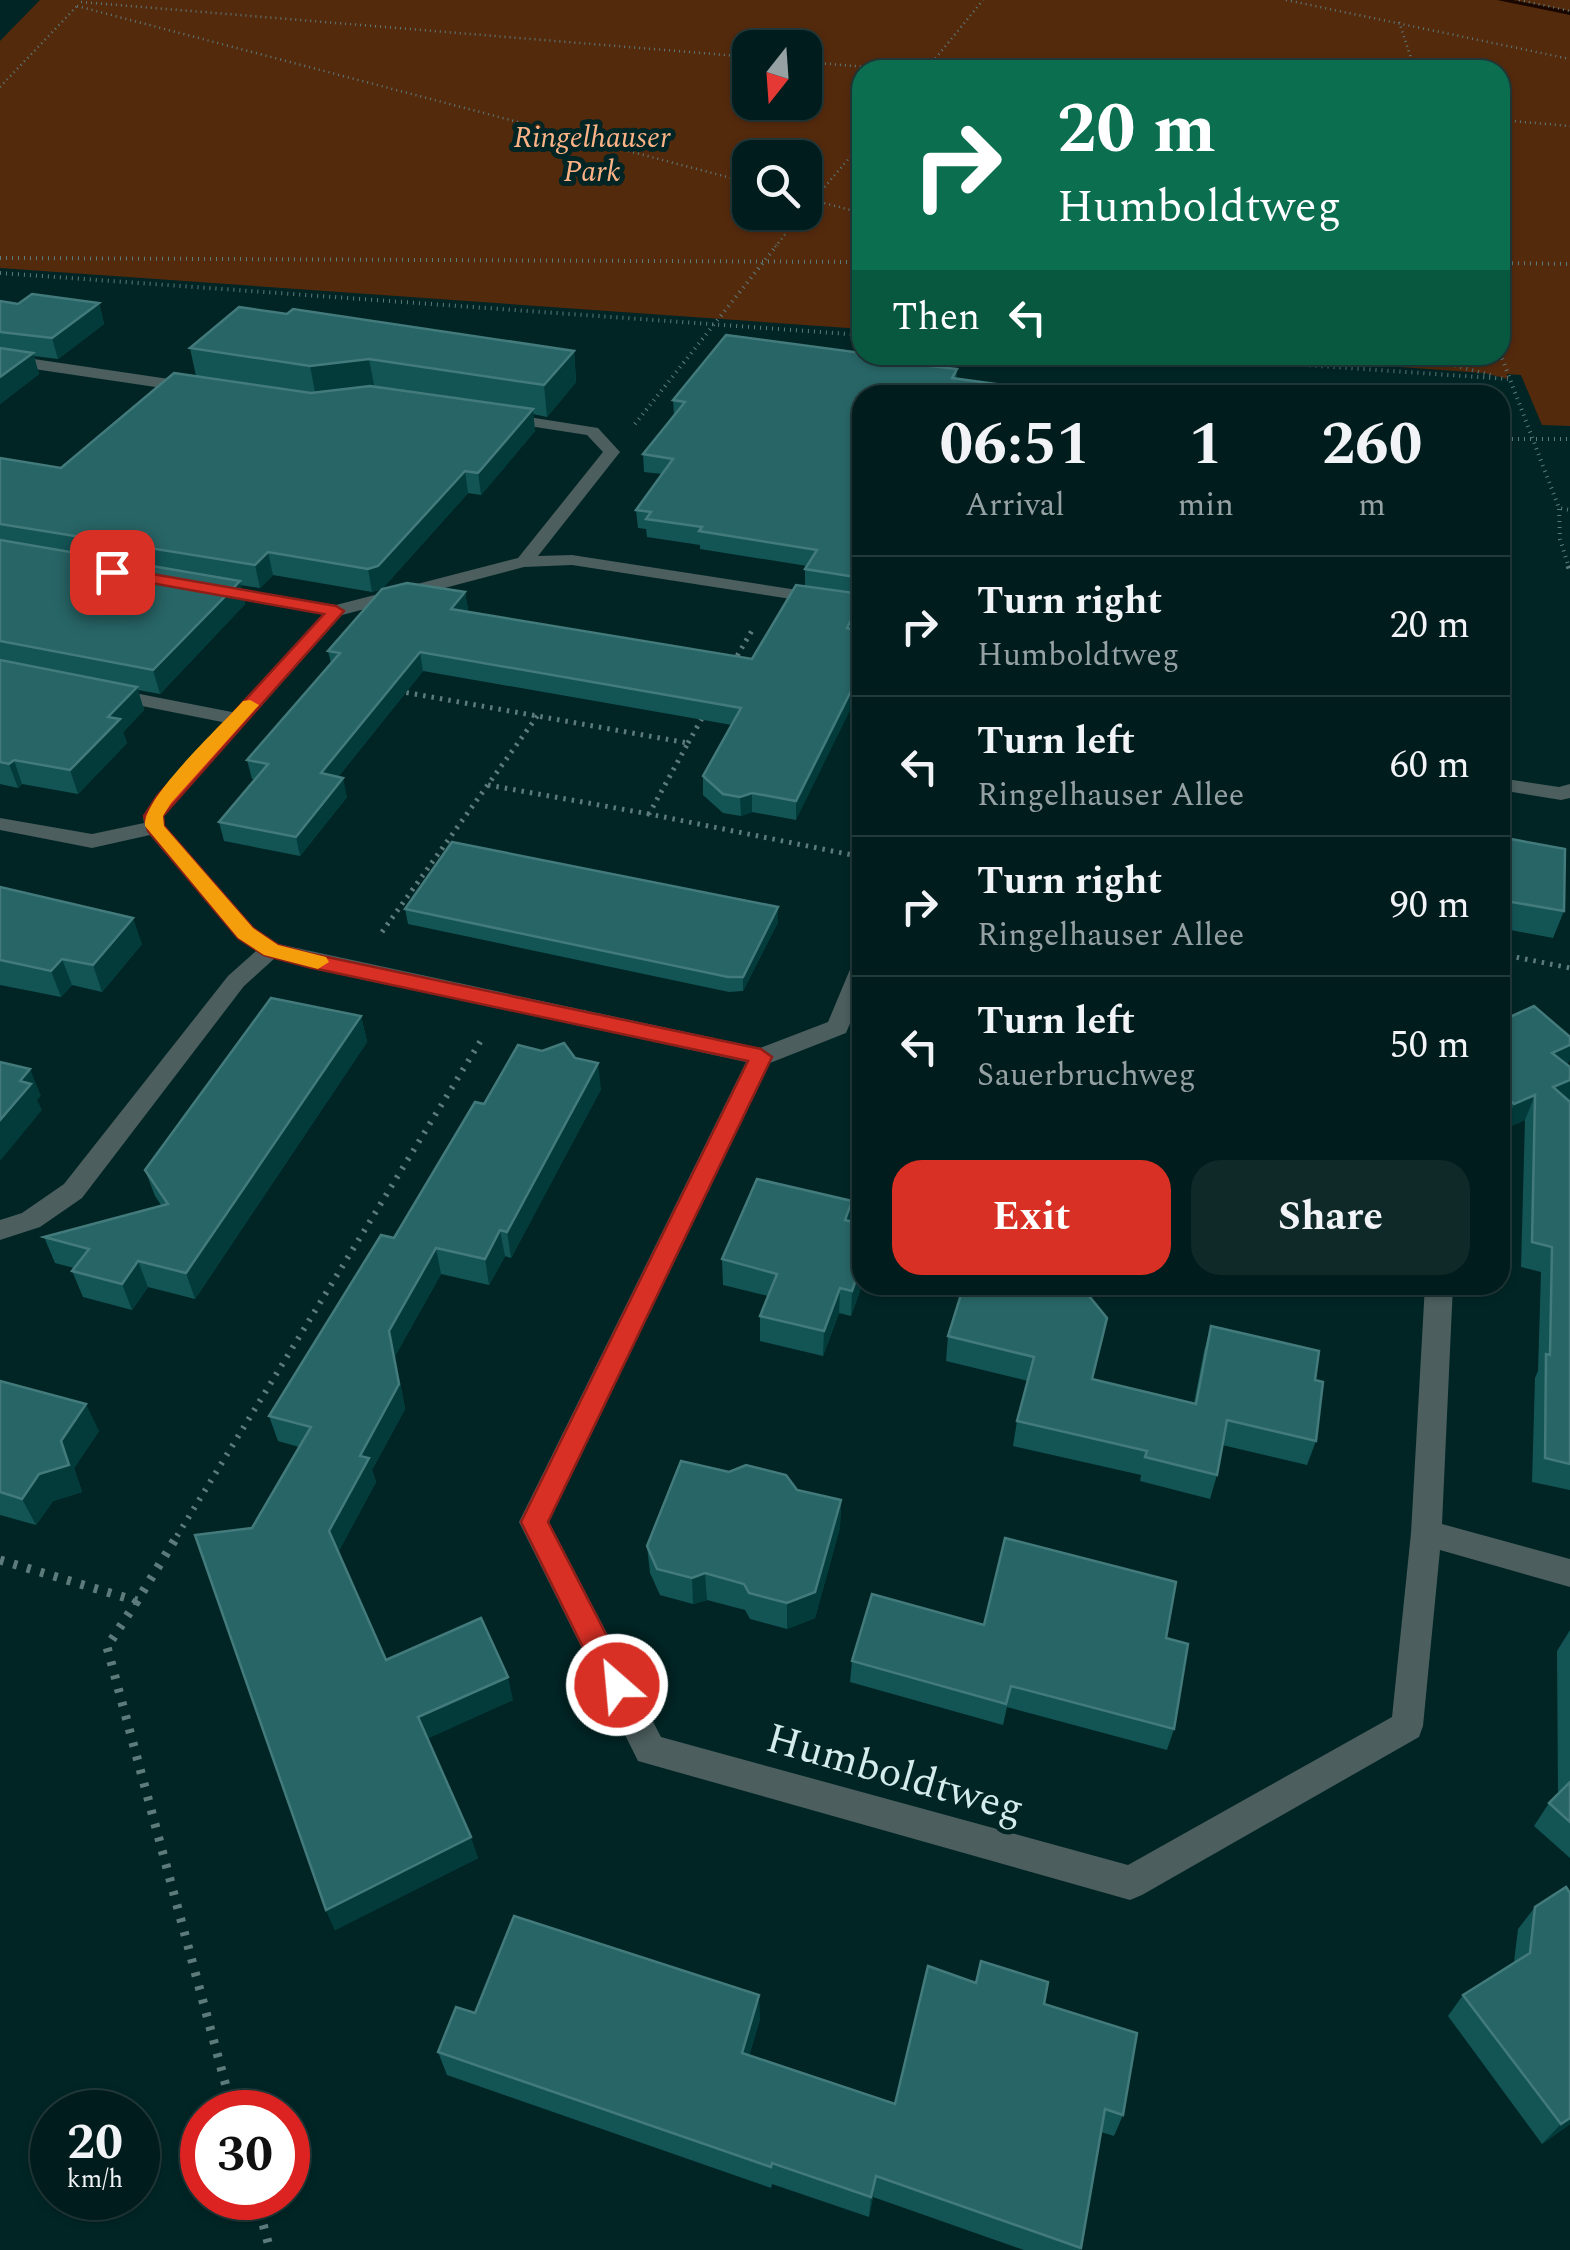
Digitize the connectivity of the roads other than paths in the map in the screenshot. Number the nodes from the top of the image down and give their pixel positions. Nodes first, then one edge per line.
1 (0, 359) edge
2 (218, 391) edge
3 (493, 416) edge
4 (524, 562) junction
5 (186, 585) edge
6 (852, 603) edge
7 (336, 611) junction
8 (91, 690) edge
9 (237, 719) junction
10 (1510, 786) edge
11 (1570, 790) edge
12 (0, 824) edge
13 (154, 826) junction
14 (271, 950) junction
15 (852, 994) edge
16 (761, 1057) junction
17 (0, 1230) edge
18 (1438, 1295) edge
19 (1426, 1532) junction
20 (1570, 1573) edge

1 - 2 street
3 - 4 street
4 - 6 street
4 - 7 street
5 - 7 street
7 - 9 street
8 - 9 street
9 - 13 street
10 - 11 street
12 - 13 street
13 - 14 street
14 - 16 street
14 - 17 street
15 - 16 street
16 - 19 street, Humboldtweg
18 - 19 street, Humboldtweg
19 - 20 street

